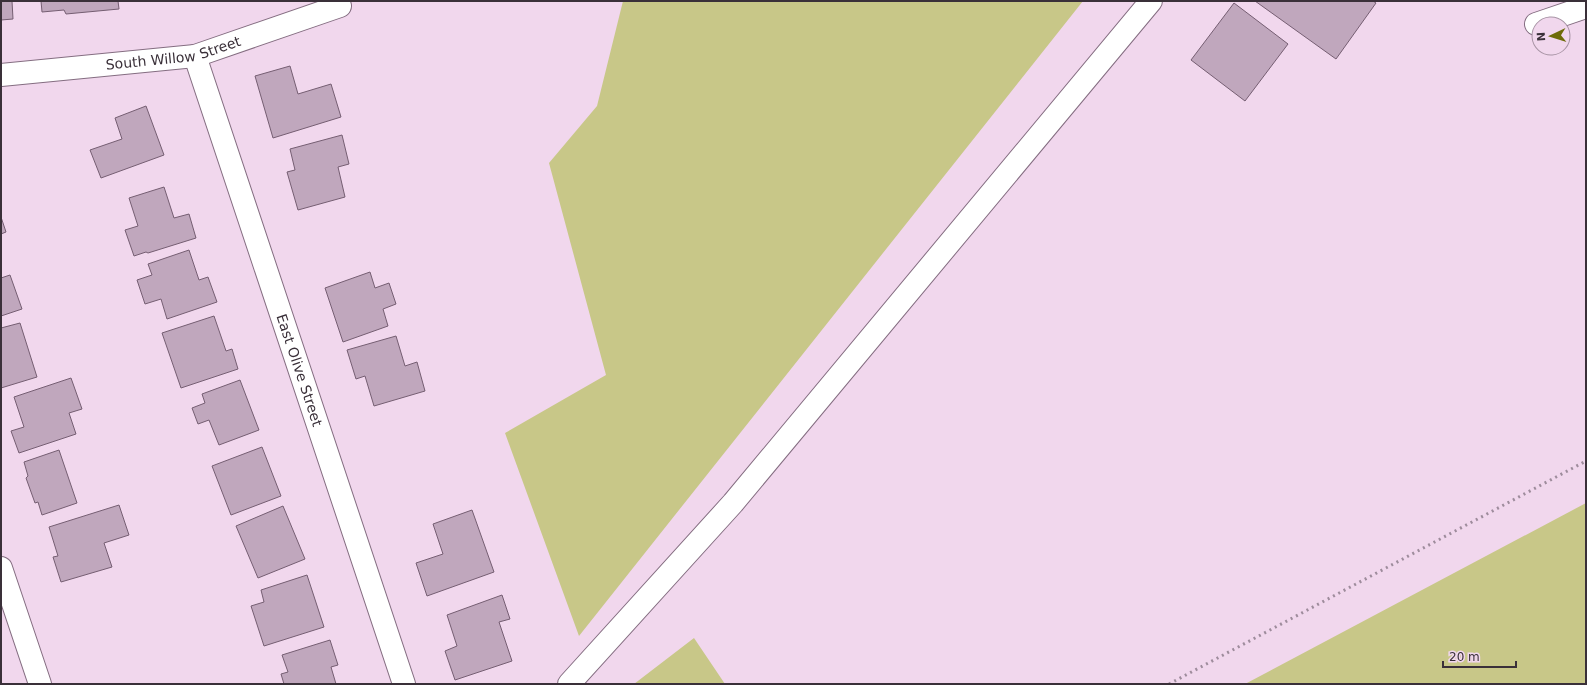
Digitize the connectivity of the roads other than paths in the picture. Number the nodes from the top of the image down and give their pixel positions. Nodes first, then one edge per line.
1 (1151, 1) edge
2 (340, 6) dead end
3 (1586, 7) edge
4 (1560, 16) edge
5 (195, 56) junction
6 (1, 75) edge
7 (1, 568) edge
8 (40, 684) edge
9 (404, 684) edge
10 (569, 684) edge

1 - 10 street
2 - 5 street, South Willow Street
3 - 4 street
5 - 6 street, South Willow Street
5 - 9 street, East Olive Street
7 - 8 street

